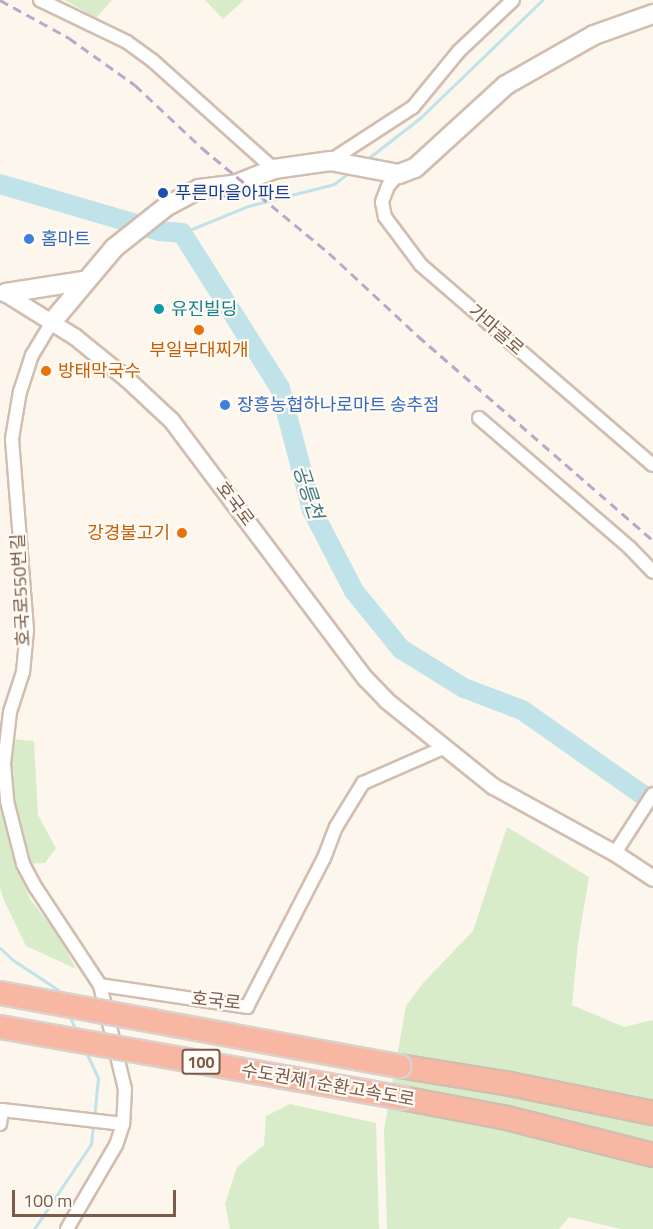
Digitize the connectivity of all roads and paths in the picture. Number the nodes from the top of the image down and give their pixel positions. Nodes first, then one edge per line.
1 (40, 0) edge
2 (513, 0) edge
3 (653, 14) edge
4 (330, 162) junction
5 (274, 168) junction
6 (394, 173) junction
7 (83, 281) junction
8 (3, 292) edge
9 (52, 322) junction
10 (479, 418) dead end
11 (653, 465) edge
12 (653, 572) edge
13 (443, 748) junction
14 (653, 794) edge
15 (615, 853) junction
16 (653, 878) edge
17 (100, 985) junction
18 (0, 993) edge
19 (0, 1027) edge
20 (653, 1113) edge
21 (0, 1124) edge
22 (123, 1124) junction
23 (653, 1155) edge
24 (76, 1217) junction
25 (67, 1229) edge
26 (83, 1229) edge

1 - 5 street
2 - 4 street
3 - 6 main road, 가마골로
4 - 5 main road
4 - 6 main road
5 - 7 main road
6 - 11 street, 가마골로
7 - 8 main road
7 - 9 main road
8 - 9 street, 호국로
9 - 13 street, 호국로
9 - 17 street, 호국로550번길
10 - 12 street
13 - 15 street, 호국로
13 - 17 street, 호국로
14 - 15 street
15 - 16 street, 호국로
17 - 22 street, 호국로550번길
18 - 20 highway, 수도권제1순환고속도로 / 100, bridge
19 - 23 highway, 수도권제1순환고속도로 / 100, bridge
21 - 22 street
22 - 24 street, 호국로550번길
24 - 25 street, 호국로550번길
24 - 26 street

